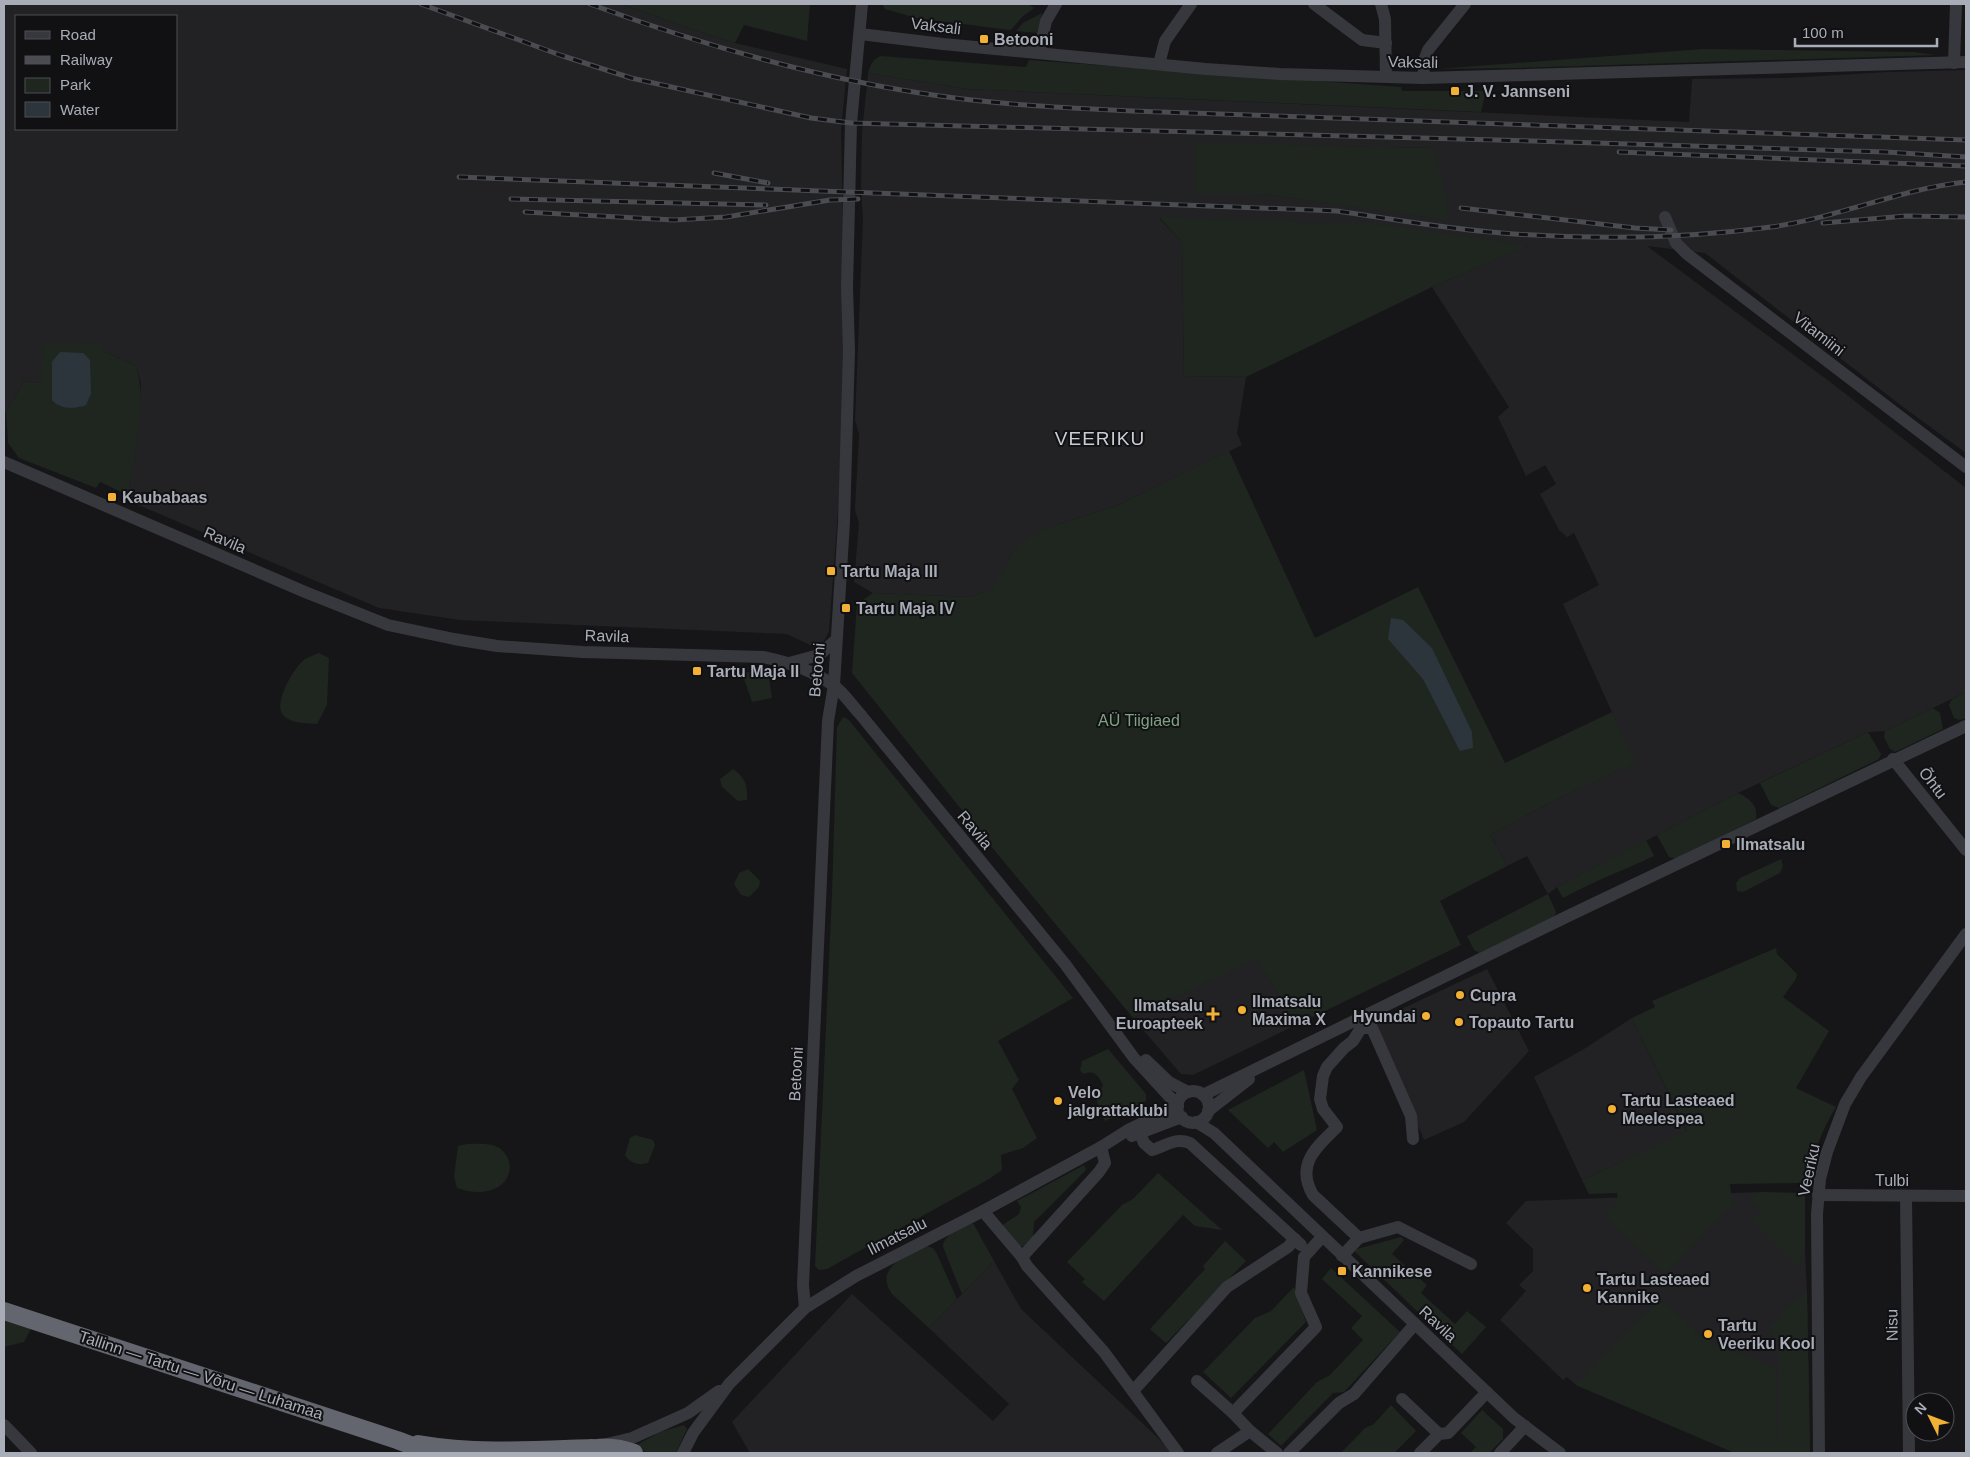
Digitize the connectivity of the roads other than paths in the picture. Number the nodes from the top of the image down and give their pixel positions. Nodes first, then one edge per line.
1 (862, 4) edge
2 (1056, 4) edge
3 (1191, 4) edge
4 (1314, 4) edge
5 (1381, 4) edge
6 (1465, 4) edge
7 (1956, 4) edge
8 (860, 34) junction
9 (1386, 43) junction
10 (1039, 53) junction
11 (1960, 63) edge
12 (1158, 64) junction
13 (1386, 77) junction
14 (1424, 78) junction
15 (1665, 217) dead end
16 (4, 462) edge
17 (1966, 467) edge
18 (836, 640) junction
19 (789, 663) junction
20 (834, 685) junction
21 (1966, 726) edge
22 (1893, 760) junction
23 (1966, 850) edge
24 (1966, 934) edge
25 (1092, 998) junction
26 (1360, 1023) junction
27 (1275, 1060) junction
28 (1188, 1092) junction
29 (1203, 1094) junction
30 (1180, 1112) junction
31 (1203, 1116) junction
32 (1140, 1133) junction
33 (1413, 1139) dead end
34 (1225, 1144) junction
35 (1101, 1147) junction
36 (1210, 1161) junction
37 (1818, 1195) junction
38 (1906, 1196) junction
39 (1966, 1196) edge
40 (982, 1211) junction
41 (1298, 1214) junction
42 (1284, 1229) junction
43 (1322, 1237) junction
44 (1359, 1238) junction
45 (1295, 1239) junction
46 (1309, 1252) junction
47 (1342, 1256) junction
48 (1022, 1257) junction
49 (1471, 1264) dead end
50 (805, 1308) junction
51 (4, 1311) edge
52 (1415, 1324) junction
53 (1197, 1382) dead end
54 (729, 1384) junction
55 (1133, 1391) junction
56 (1487, 1392) junction
57 (1402, 1399) dead end
58 (1233, 1413) junction
59 (4, 1425) edge
60 (1525, 1426) junction
61 (1250, 1431) junction
62 (1439, 1434) junction
63 (397, 1440) junction
64 (584, 1450) edge
65 (31, 1453) edge
66 (431, 1453) edge
67 (634, 1453) edge
68 (683, 1453) edge
69 (1178, 1453) edge
70 (1217, 1453) edge
71 (1277, 1453) edge
72 (1289, 1453) edge
73 (1420, 1453) edge
74 (1500, 1453) edge
75 (1560, 1453) edge
76 (1819, 1453) edge
77 (1909, 1453) edge

1 - 8 street, Betooni
2 - 10 street
3 - 12 street
4 - 9 street
5 - 9 street
6 - 14 street
7 - 11 street
8 - 10 street, Vaksali
8 - 18 street, Betooni
9 - 13 street
10 - 12 street, Vaksali
11 - 14 street, Vaksali
12 - 13 street, Vaksali
13 - 14 street, Vaksali
15 - 17 street, Vitamiini
16 - 19 street, Ravila
18 - 19 street
18 - 20 street, Betooni
19 - 20 street, Ravila
20 - 25 street, Ravila
20 - 50 street, Betooni
21 - 22 street
22 - 23 street, Õhtu
22 - 26 street
24 - 37 street, Veeriku
25 - 28 street, Ravila
25 - 30 street, Ravila
26 - 27 street
26 - 33 street
26 - 44 street
27 - 29 street
27 - 31 street
28 - 29 street
28 - 30 street
29 - 31 street
30 - 31 street
30 - 32 street, Ilmatsalu
30 - 35 street, Ilmatsalu
31 - 34 street, Ravila
32 - 35 street, Ilmatsalu
32 - 36 street
34 - 36 street
34 - 41 street, Ravila
35 - 40 street, Ilmatsalu
35 - 48 street
36 - 42 street
37 - 38 street, Tulbi
37 - 76 street, Veeriku
38 - 39 street, Tulbi
38 - 77 street, Nisu
40 - 48 street
40 - 50 street, Ilmatsalu
41 - 42 street
41 - 43 street, Ravila
42 - 45 street
43 - 46 street
43 - 47 street, Ravila
44 - 47 street
44 - 49 street
45 - 46 street
45 - 55 street
46 - 58 street
47 - 52 street, Ravila
48 - 55 street
50 - 54 street, Ilmatsalu
51 - 63 highway, Tallinn — Tartu — Võru — Luhamaa
52 - 56 street, Ravila
52 - 72 street
53 - 58 street
54 - 64 street, Ilmatsalu
54 - 68 street, Ilmatsalu
55 - 69 street
56 - 60 street, Ravila
56 - 62 street
57 - 62 street
58 - 61 street
59 - 65 street
60 - 74 street
60 - 75 street, Ravila
61 - 70 street
61 - 71 street
62 - 73 street
63 - 64 highway, Tallinn — Tartu — Võru — Luhamaa
63 - 66 highway, Tallinn — Tartu — Võru — Luhamaa
64 - 67 highway, Tallinn — Tartu — Võru — Luhamaa

